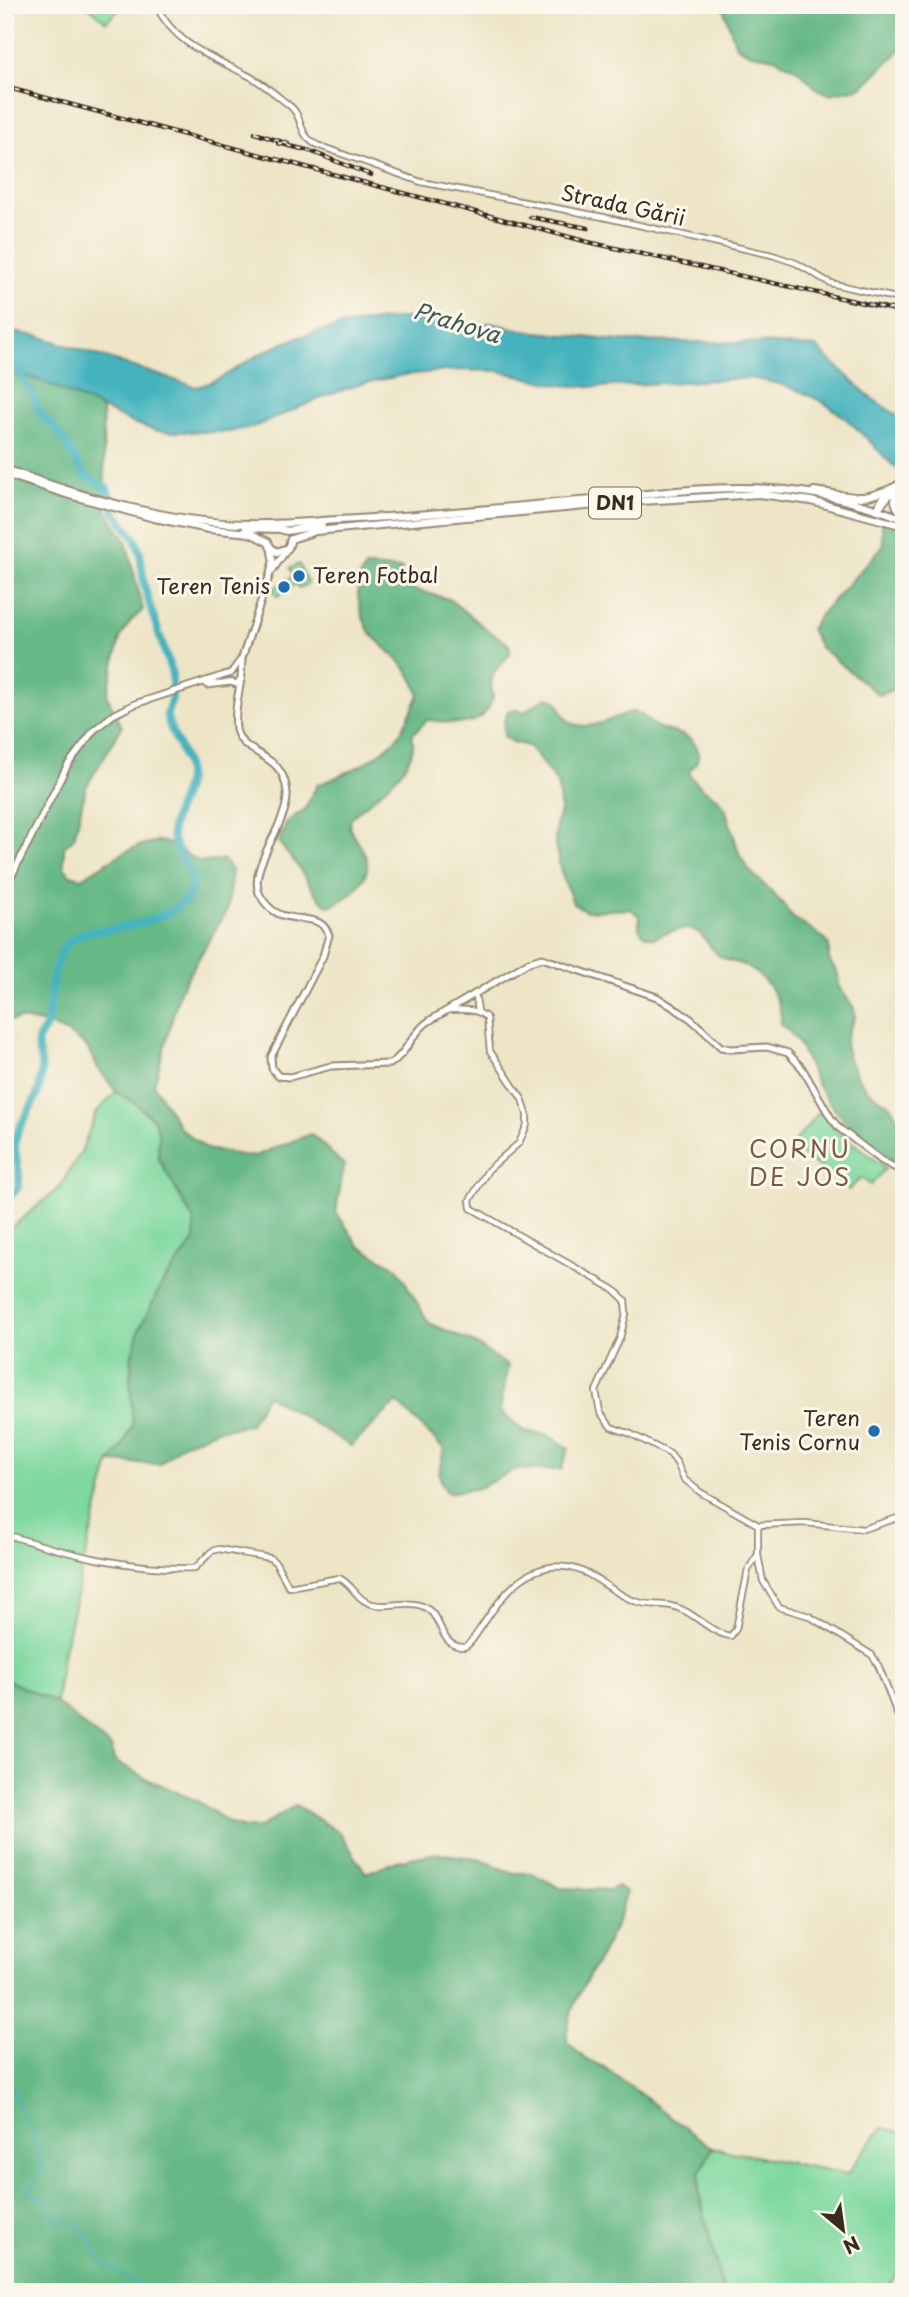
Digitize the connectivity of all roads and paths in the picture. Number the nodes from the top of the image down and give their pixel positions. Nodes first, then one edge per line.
1 (156, 5) edge
2 (904, 300) edge
3 (5, 472) edge
4 (904, 479) edge
5 (897, 486) junction
6 (789, 491) junction
7 (128, 509) junction
8 (876, 514) junction
9 (904, 517) edge
10 (374, 519) junction
11 (189, 520) junction
12 (904, 526) edge
13 (276, 529) junction
14 (287, 531) junction
15 (291, 539) junction
16 (269, 545) junction
17 (288, 548) junction
18 (270, 574) junction
19 (242, 658) junction
20 (232, 673) junction
21 (241, 678) junction
22 (232, 682) junction
23 (193, 687) junction
24 (238, 696) junction
25 (5, 889) edge
26 (475, 993) junction
27 (446, 1010) junction
28 (478, 1011) junction
29 (904, 1172) edge
30 (5, 1470) edge
31 (5, 1479) edge
32 (904, 1516) edge
33 (758, 1525) junction
34 (5, 1534) edge
35 (758, 1554) junction
36 (904, 1732) edge

1 - 2 street, Strada Gării
3 - 7 highway, DN1
4 - 5 main road
5 - 6 highway
5 - 8 main road
5 - 9 highway
6 - 8 highway, DN1
6 - 10 highway, DN1
7 - 11 highway, DN1
7 - 16 highway, DN1
8 - 9 highway, DN1
8 - 12 highway, DN1
8 - 15 highway, DN1
10 - 11 highway, DN1
10 - 14 highway, DN1
11 - 13 highway, DN1
13 - 14 highway, DN1
13 - 16 highway
14 - 15 highway
15 - 17 highway
16 - 17 highway, DN1
16 - 18 main road
17 - 18 main road
18 - 19 main road
19 - 20 main road
19 - 21 main road
20 - 21 main road
20 - 22 main road
20 - 23 main road
21 - 22 main road
21 - 24 main road
22 - 23 main road
22 - 24 main road
23 - 25 main road
24 - 27 main road
26 - 27 main road
26 - 28 street
26 - 29 main road
27 - 28 street
28 - 33 street
30 - 31 street
32 - 33 street
33 - 35 street
34 - 35 street
35 - 36 street

